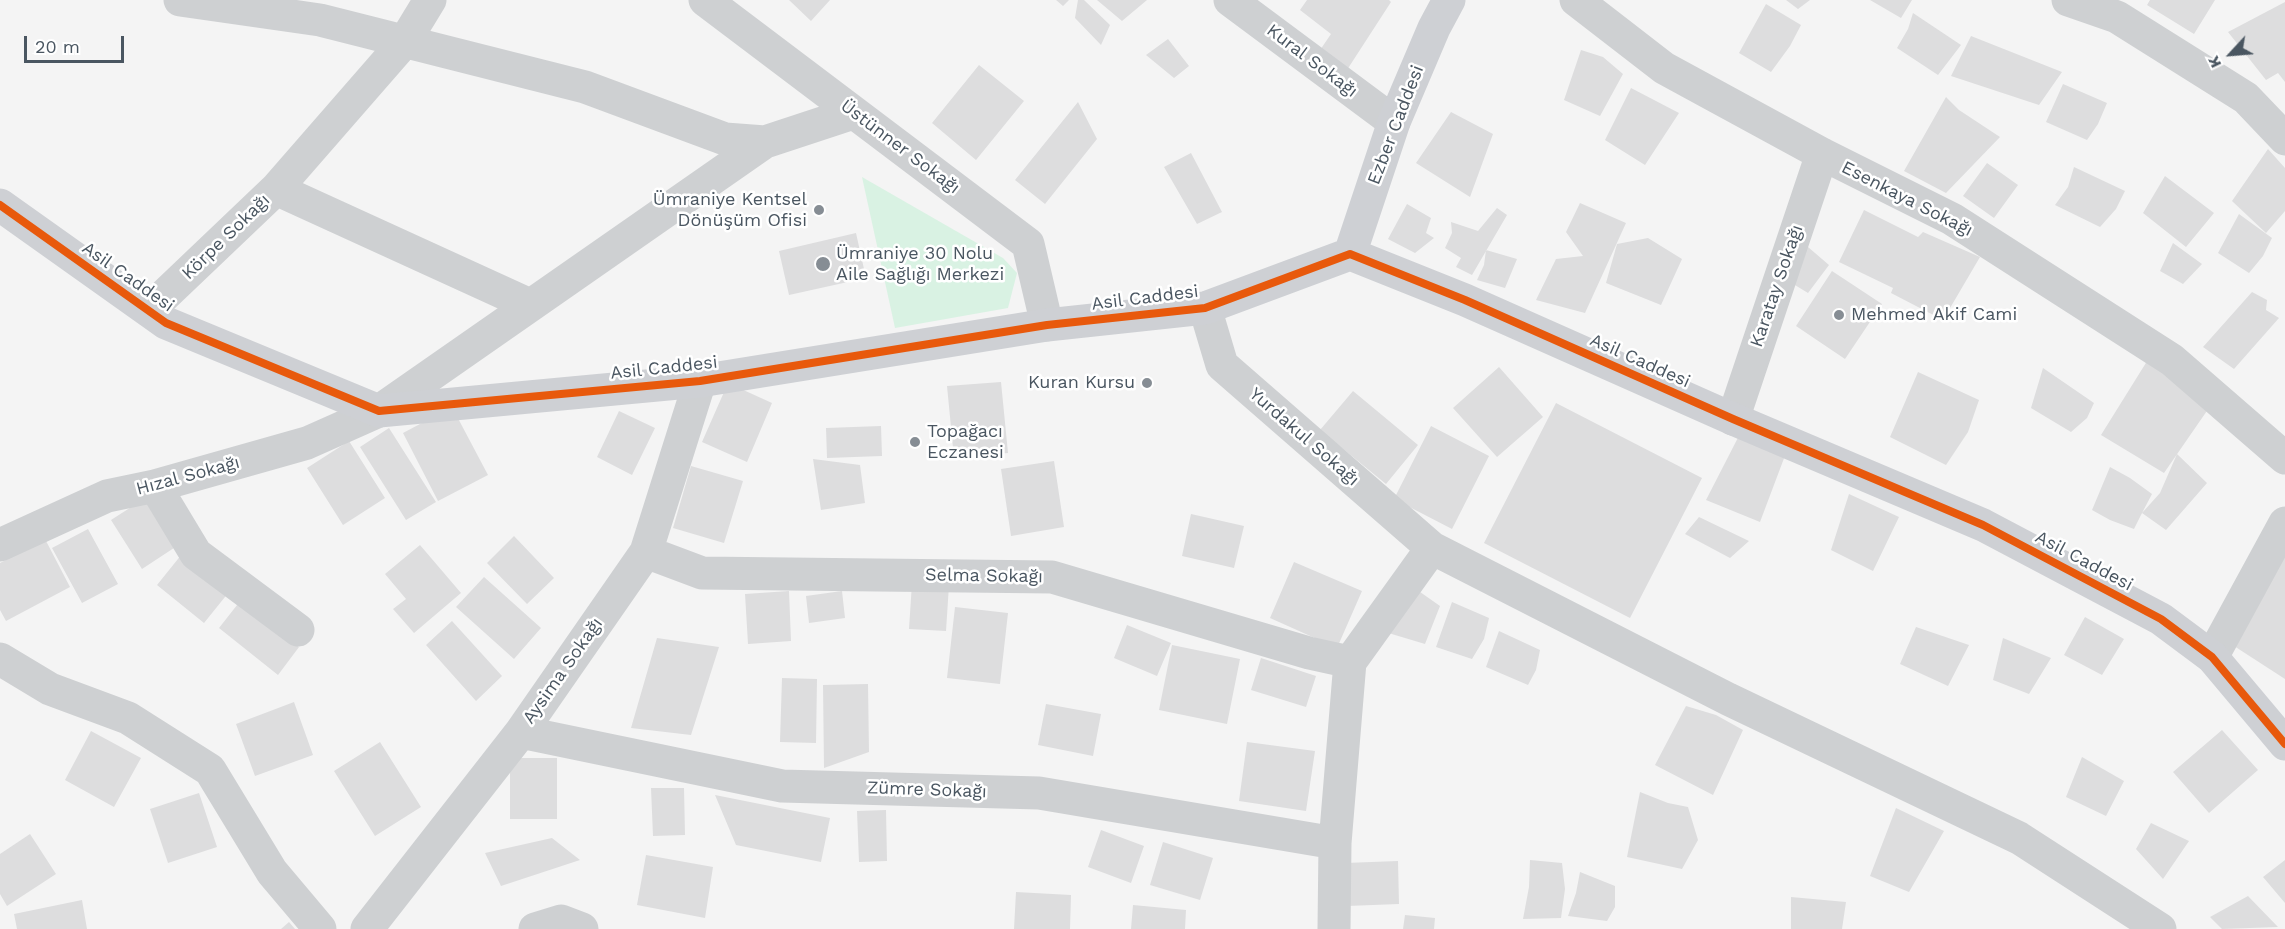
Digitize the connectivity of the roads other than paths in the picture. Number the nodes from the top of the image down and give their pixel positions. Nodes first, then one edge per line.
1 (430, 0) edge
2 (707, 0) edge
3 (1230, 0) edge
4 (1449, 0) edge
5 (1576, 0) edge
6 (2068, 0) edge
7 (196, 1) edge
8 (2122, 8) edge
9 (405, 42) junction
10 (853, 113) junction
11 (1394, 122) junction
12 (2285, 140) edge
13 (765, 142) junction
14 (1822, 154) junction
15 (276, 189) junction
16 (0, 205) edge
17 (1350, 254) junction
18 (530, 305) junction
19 (1205, 308) junction
20 (149, 310) junction
21 (1047, 325) junction
22 (700, 381) junction
23 (379, 411) junction
24 (1733, 418) junction
25 (2285, 458) edge
26 (155, 486) junction
27 (2285, 523) edge
28 (0, 545) edge
29 (1432, 548) junction
30 (646, 552) junction
31 (298, 630) dead end
32 (2211, 657) junction
33 (0, 659) edge
34 (1350, 662) junction
35 (521, 732) junction
36 (2285, 744) edge
37 (1335, 843) junction
38 (320, 929) edge
39 (367, 929) edge
40 (535, 929) edge
41 (582, 929) edge
42 (1334, 929) edge
43 (2160, 929) edge

1 - 9 street
2 - 10 street, Üstünner Sokağı
3 - 11 street, Kural Sokağı
4 - 11 street, Ezber Caddesi
5 - 14 street, Esenkaya Sokağı
6 - 8 street
7 - 9 street
8 - 12 street
9 - 13 street
9 - 15 street, Körpe Sokağı
10 - 13 street
10 - 21 street, Üstünner Sokağı
11 - 17 street, Ezber Caddesi
13 - 18 street, Hızal Sokağı
14 - 24 street, Karatay Sokağı
14 - 25 street, Esenkaya Sokağı
15 - 18 street
15 - 20 street, Körpe Sokağı
16 - 20 street, Asil Caddesi
17 - 19 street, Asil Caddesi
17 - 24 street, Asil Caddesi
18 - 23 street, Hızal Sokağı
19 - 21 street, Asil Caddesi
19 - 29 street, Yurdakul Sokağı
20 - 23 street, Asil Caddesi
21 - 22 street, Asil Caddesi
22 - 23 street, Asil Caddesi
22 - 30 street, Aysima Sokağı
23 - 26 street, Hızal Sokağı
24 - 32 street, Asil Caddesi
26 - 28 street, Hızal Sokağı
26 - 31 street
27 - 32 street
29 - 34 street
29 - 43 street, Yurdakul Sokağı
30 - 34 street, Selma Sokağı
30 - 35 street, Aysima Sokağı
32 - 36 street, Asil Caddesi
33 - 38 street
34 - 37 street
35 - 37 street, Zümre Sokağı
35 - 39 street, Aysima Sokağı
37 - 42 street
40 - 41 street

